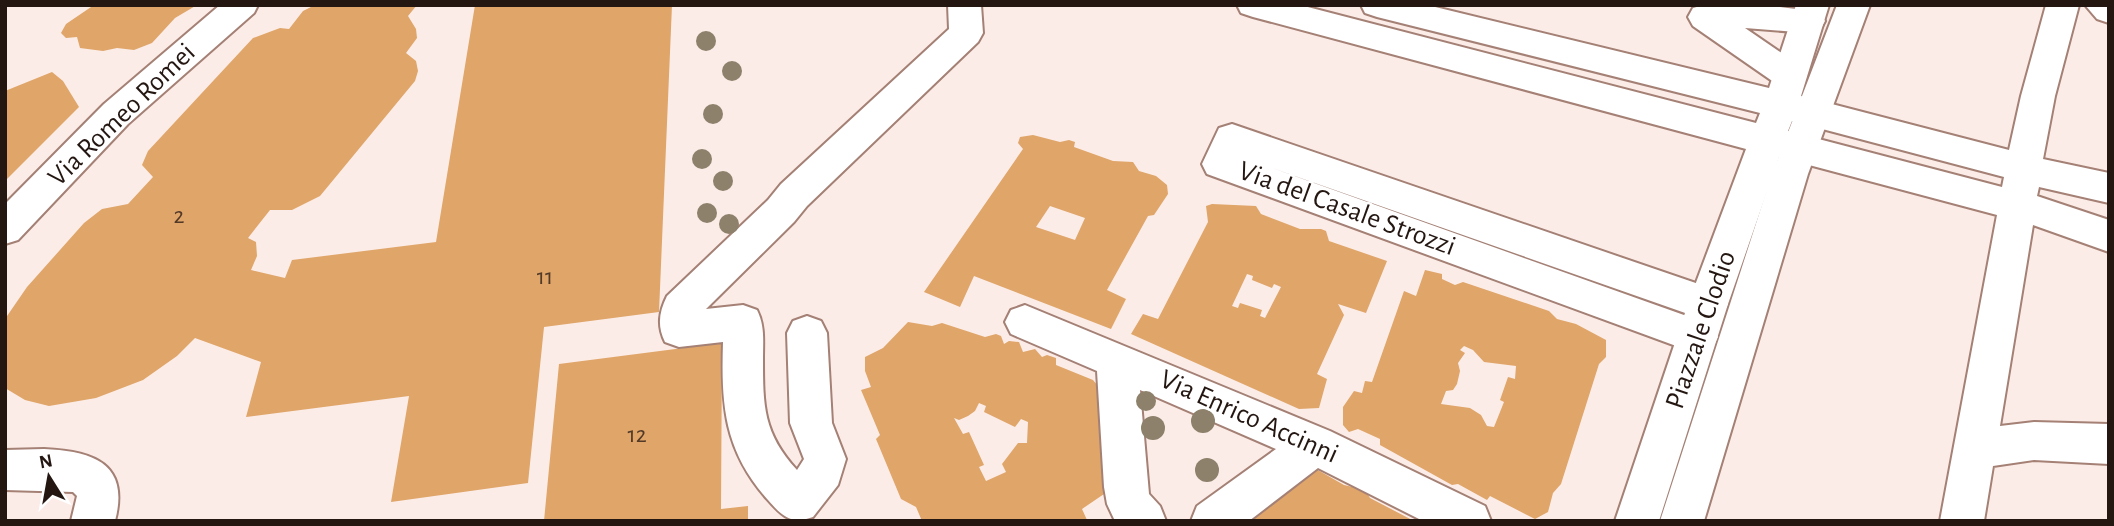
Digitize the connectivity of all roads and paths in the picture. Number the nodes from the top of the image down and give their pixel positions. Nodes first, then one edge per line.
1 (242, 5) edge
2 (964, 5) edge
3 (1254, 5) edge
4 (1377, 5) edge
5 (1854, 5) edge
6 (2063, 5) edge
7 (2101, 5) edge
8 (2109, 11) edge
9 (1810, 13) edge
10 (1790, 117) junction
11 (2024, 168) junction
12 (2109, 188) edge
13 (2017, 206) junction
14 (5, 229) edge
15 (2109, 236) edge
16 (1703, 320) junction
17 (1025, 322) dead end
18 (807, 332) dead end
19 (1117, 360) junction
20 (1315, 444) junction
21 (2109, 444) edge
22 (1973, 449) junction
23 (5, 470) edge
24 (93, 521) edge
25 (1144, 521) edge
26 (1213, 521) edge
27 (1469, 521) edge
28 (1637, 521) edge
29 (1682, 521) edge
30 (1962, 521) edge

1 - 14 main road, Via Romeo Romei
2 - 18 main road
3 - 10 main road
4 - 10 main road
5 - 10 main road, Piazzale Clodio
6 - 11 main road
7 - 8 main road
9 - 10 main road, Piazzale Clodio
9 - 10 main road
10 - 11 main road
10 - 13 main road
10 - 16 main road, Piazzale Clodio
10 - 29 main road, Piazzale Clodio
11 - 12 main road
11 - 13 main road
13 - 15 main road
13 - 22 main road
16 - 16 main road, Via del Casale Strozzi
16 - 28 main road, Piazzale Clodio
17 - 19 main road, Via Enrico Accinni
19 - 20 main road, Via Enrico Accinni
19 - 25 main road
20 - 26 main road
20 - 27 main road, Via Enrico Accinni
21 - 22 main road
22 - 30 main road
23 - 24 main road

